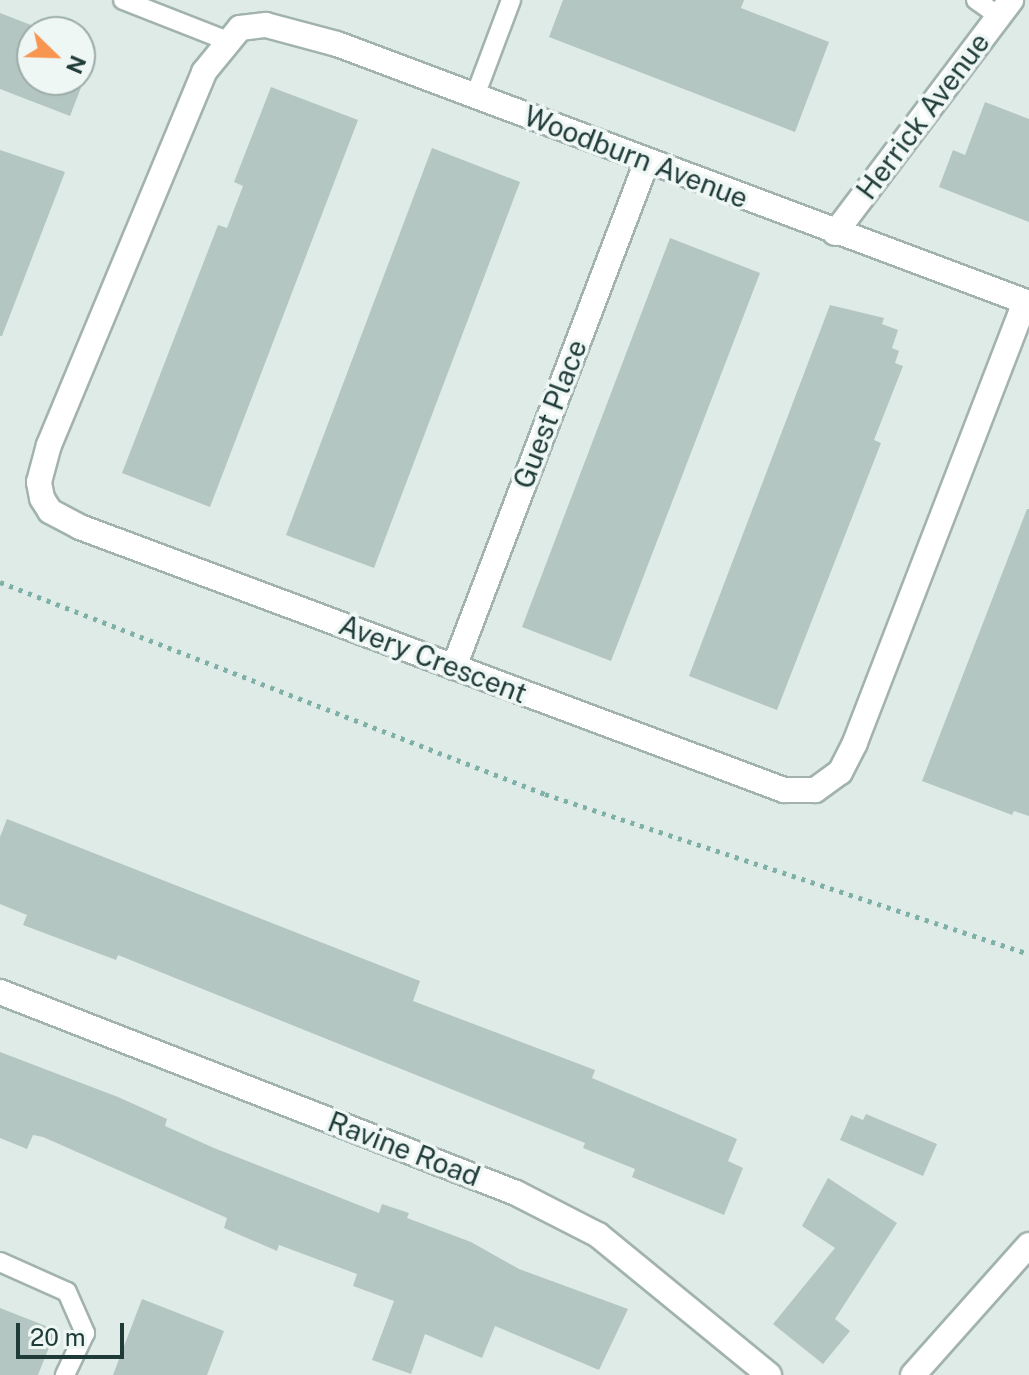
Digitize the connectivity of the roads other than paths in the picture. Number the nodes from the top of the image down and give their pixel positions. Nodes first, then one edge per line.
1 (123, 0) edge
2 (511, 0) edge
3 (976, 0) edge
4 (1005, 8) edge
5 (232, 34) junction
6 (475, 96) junction
7 (647, 161) junction
8 (835, 233) junction
9 (1027, 302) edge
10 (454, 667) junction
11 (0, 992) edge
12 (1029, 1245) edge
13 (0, 1262) edge
14 (65, 1375) edge
15 (769, 1375) edge
16 (913, 1375) edge

1 - 5 lane
2 - 6 lane
3 - 4 lane
4 - 8 street, Herrick Avenue
5 - 6 street, Woodburn Avenue
5 - 10 street, Avery Crescent
6 - 7 street, Woodburn Avenue
7 - 8 street, Woodburn Avenue
7 - 10 street, Guest Place
8 - 9 street, Woodburn Avenue
9 - 10 street, Avery Crescent
11 - 15 street, Ravine Road
12 - 16 street
13 - 14 lane

